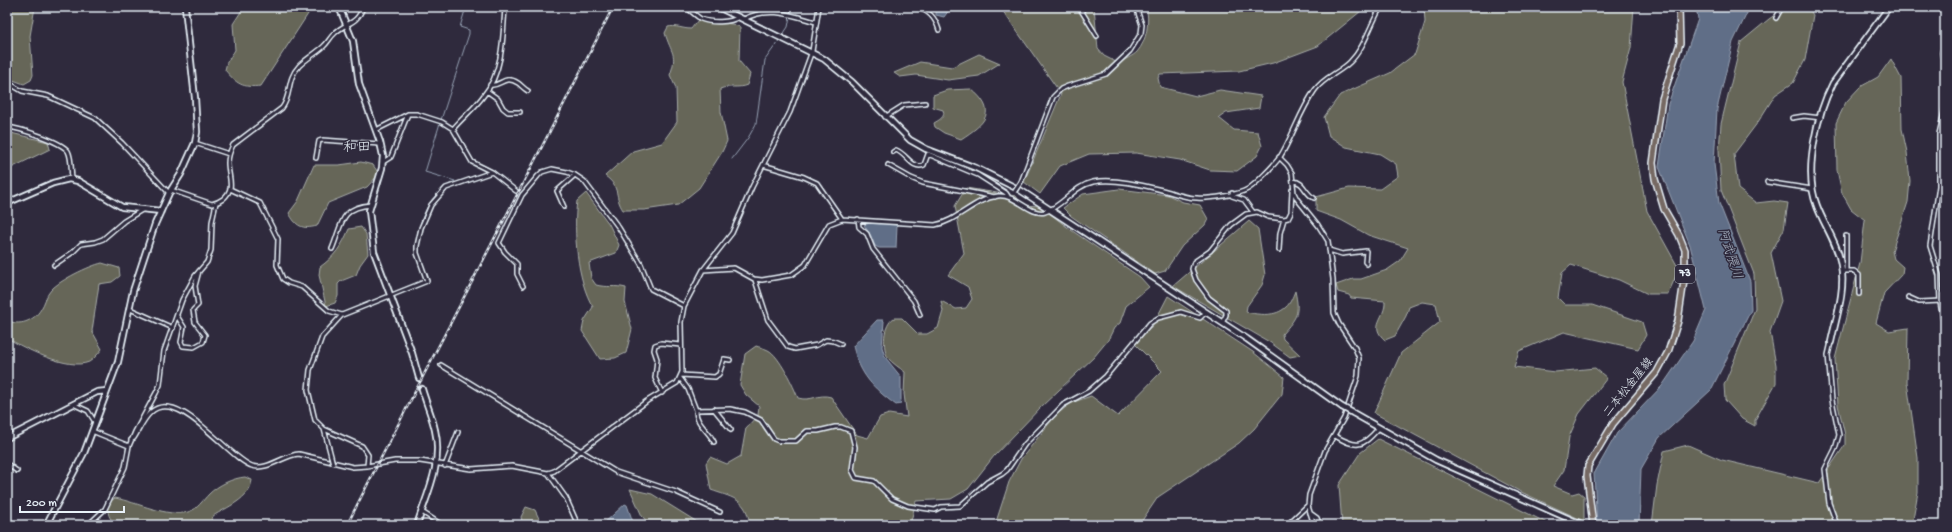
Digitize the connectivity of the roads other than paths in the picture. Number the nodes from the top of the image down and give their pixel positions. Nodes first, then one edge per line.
1 (185, 7) edge
2 (339, 7) edge
3 (363, 7) edge
4 (505, 7) edge
5 (686, 7) edge
6 (718, 7) edge
7 (776, 7) edge
8 (819, 7) edge
9 (916, 7) edge
10 (1079, 7) edge
11 (1136, 7) edge
12 (1381, 7) edge
13 (1680, 7) edge
14 (1782, 7) edge
15 (1889, 7) edge
16 (776, 11) junction
17 (739, 17) junction
18 (1776, 18) dead end
19 (744, 19) junction
20 (816, 22) junction
21 (347, 26) junction
22 (939, 30) dead end
23 (1097, 36) dead end
24 (1945, 40) edge
25 (812, 52) junction
26 (1945, 69) edge
27 (7, 82) edge
28 (490, 85) junction
29 (487, 91) junction
30 (528, 91) dead end
31 (925, 103) dead end
32 (1945, 108) edge
33 (520, 112) dead end
34 (408, 114) junction
35 (885, 116) junction
36 (1792, 118) dead end
37 (1821, 118) junction
38 (7, 127) edge
39 (453, 129) junction
40 (376, 130) junction
41 (195, 143) junction
42 (380, 144) junction
43 (893, 152) dead end
44 (928, 152) junction
45 (229, 154) junction
46 (1279, 157) junction
47 (316, 158) dead end
48 (383, 162) junction
49 (888, 164) dead end
50 (763, 165) junction
51 (492, 172) junction
52 (575, 174) junction
53 (72, 179) junction
54 (1293, 181) junction
55 (1767, 182) dead end
56 (230, 189) junction
57 (1293, 189) junction
58 (1812, 189) junction
59 (516, 191) dead end
60 (170, 192) junction
61 (1232, 193) junction
62 (995, 197) junction
63 (1010, 197) junction
64 (1314, 198) dead end
65 (7, 203) edge
66 (216, 203) junction
67 (371, 205) junction
68 (564, 207) dead end
69 (1051, 209) junction
70 (142, 210) junction
71 (161, 211) junction
72 (1253, 212) junction
73 (842, 219) junction
74 (858, 219) junction
75 (1284, 219) junction
76 (1846, 236) dead end
77 (332, 248) dead end
78 (1279, 250) dead end
79 (1329, 250) junction
80 (1367, 264) dead end
81 (54, 265) dead end
82 (703, 270) junction
83 (199, 271) junction
84 (1844, 271) junction
85 (755, 280) junction
86 (523, 286) dead end
87 (1859, 294) dead end
88 (390, 296) junction
89 (1908, 297) dead end
90 (1945, 297) edge
91 (1940, 301) junction
92 (684, 306) junction
93 (130, 308) junction
94 (1205, 313) junction
95 (342, 315) junction
96 (920, 315) dead end
97 (177, 316) junction
98 (1222, 323) junction
99 (173, 328) junction
100 (1945, 331) edge
101 (1831, 342) joint
102 (841, 344) dead end
103 (681, 345) junction
104 (730, 360) dead end
105 (441, 365) dead end
106 (681, 377) junction
107 (419, 378) tunnel mouth
108 (422, 389) tunnel mouth
109 (107, 391) junction
110 (662, 393) junction
111 (73, 404) junction
112 (714, 409) junction
113 (696, 410) junction
114 (96, 422) junction
115 (324, 429) junction
116 (1378, 429) junction
117 (731, 430) dead end
118 (92, 431) junction
119 (458, 432) dead end
120 (1335, 436) junction
121 (7, 438) edge
122 (131, 440) junction
123 (714, 442) dead end
124 (129, 446) junction
125 (581, 450) junction
126 (7, 464) edge
127 (333, 464) dead end
128 (436, 464) junction
129 (367, 466) junction
130 (445, 466) junction
131 (17, 471) dead end
132 (548, 473) junction
133 (1308, 504) junction
134 (422, 512) junction
135 (720, 512) dead end
136 (1309, 512) junction
137 (1582, 524) edge
138 (46, 525) edge
139 (88, 525) edge
140 (418, 525) edge
141 (442, 525) edge
142 (578, 525) edge
143 (1287, 525) edge
144 (1314, 525) edge
145 (1320, 525) edge
146 (1592, 525) edge
147 (1837, 525) edge

1 - 41 street
2 - 21 street
3 - 21 street
4 - 28 street
5 - 17 street
6 - 17 street
7 - 16 street
8 - 20 street
9 - 22 street
10 - 23 street
11 - 63 street, bridge
12 - 46 street
13 - 146 main road, 二本松金屋線 / 73
14 - 18 street
15 - 37 street
16 - 19 street
16 - 20 street
17 - 19 street
19 - 25 street
20 - 25 street
21 - 40 street
21 - 45 street
24 - 26 street
25 - 35 street
25 - 50 street
27 - 60 street
28 - 29 street
28 - 30 street
29 - 33 street
29 - 39 street
31 - 35 street
32 - 91 street
34 - 39 street
34 - 40 street
34 - 48 street
35 - 44 street
36 - 37 street
37 - 58 street
38 - 53 street
39 - 51 street
40 - 42 street
41 - 45 street
41 - 60 street
42 - 47 street
42 - 48 street
43 - 44 street
44 - 63 street
44 - 69 street
45 - 56 street
46 - 54 street
46 - 61 street
48 - 67 street
49 - 62 street
50 - 73 street
50 - 82 street
51 - 59 street
51 - 88 street
52 - 68 street
52 - 86 street
52 - 92 street
53 - 65 street
53 - 70 street
54 - 57 street
54 - 64 street
55 - 58 street
56 - 66 street
56 - 95 street
57 - 75 street
57 - 79 street
58 - 84 street
60 - 66 street
60 - 71 street
61 - 69 street
61 - 72 street
62 - 63 street
62 - 74 street
63 - 69 street
66 - 83 street
67 - 77 street
67 - 88 street
69 - 94 street
70 - 71 street
70 - 81 street
71 - 93 street
72 - 75 street
72 - 98 street
73 - 74 street
73 - 85 street
74 - 96 street
75 - 78 street
76 - 84 street
79 - 80 street
79 - 120 street
82 - 85 street
82 - 92 street
83 - 97 street
83 - 97 street
84 - 87 street
84 - 101 street
85 - 102 street
88 - 95 street
88 - 107 street
89 - 91 street
90 - 91 street
91 - 100 street
92 - 103 street
93 - 99 street
93 - 109 street
94 - 98 street
94 - 112 street
95 - 115 street
97 - 99 street
98 - 116 street, bridge
99 - 122 street
101 - 147 street
103 - 106 street
103 - 110 street
104 - 106 street
105 - 125 street
106 - 110 street
106 - 113 street
108 - 128 street
109 - 111 street
109 - 114 street
110 - 125 street
111 - 114 street
111 - 121 street
112 - 113 street
112 - 117 street
113 - 123 street
114 - 118 street
115 - 127 street, bridge
115 - 129 street
116 - 120 street
116 - 137 street
118 - 124 street
118 - 138 street
119 - 130 street
120 - 133 street
122 - 124 street
122 - 129 street
124 - 139 street
125 - 132 street
125 - 135 street
126 - 131 street
128 - 129 street
128 - 130 street
128 - 134 street
130 - 132 street
132 - 142 street
133 - 136 street
133 - 143 street
134 - 140 street
134 - 141 street
136 - 144 street
136 - 145 street

